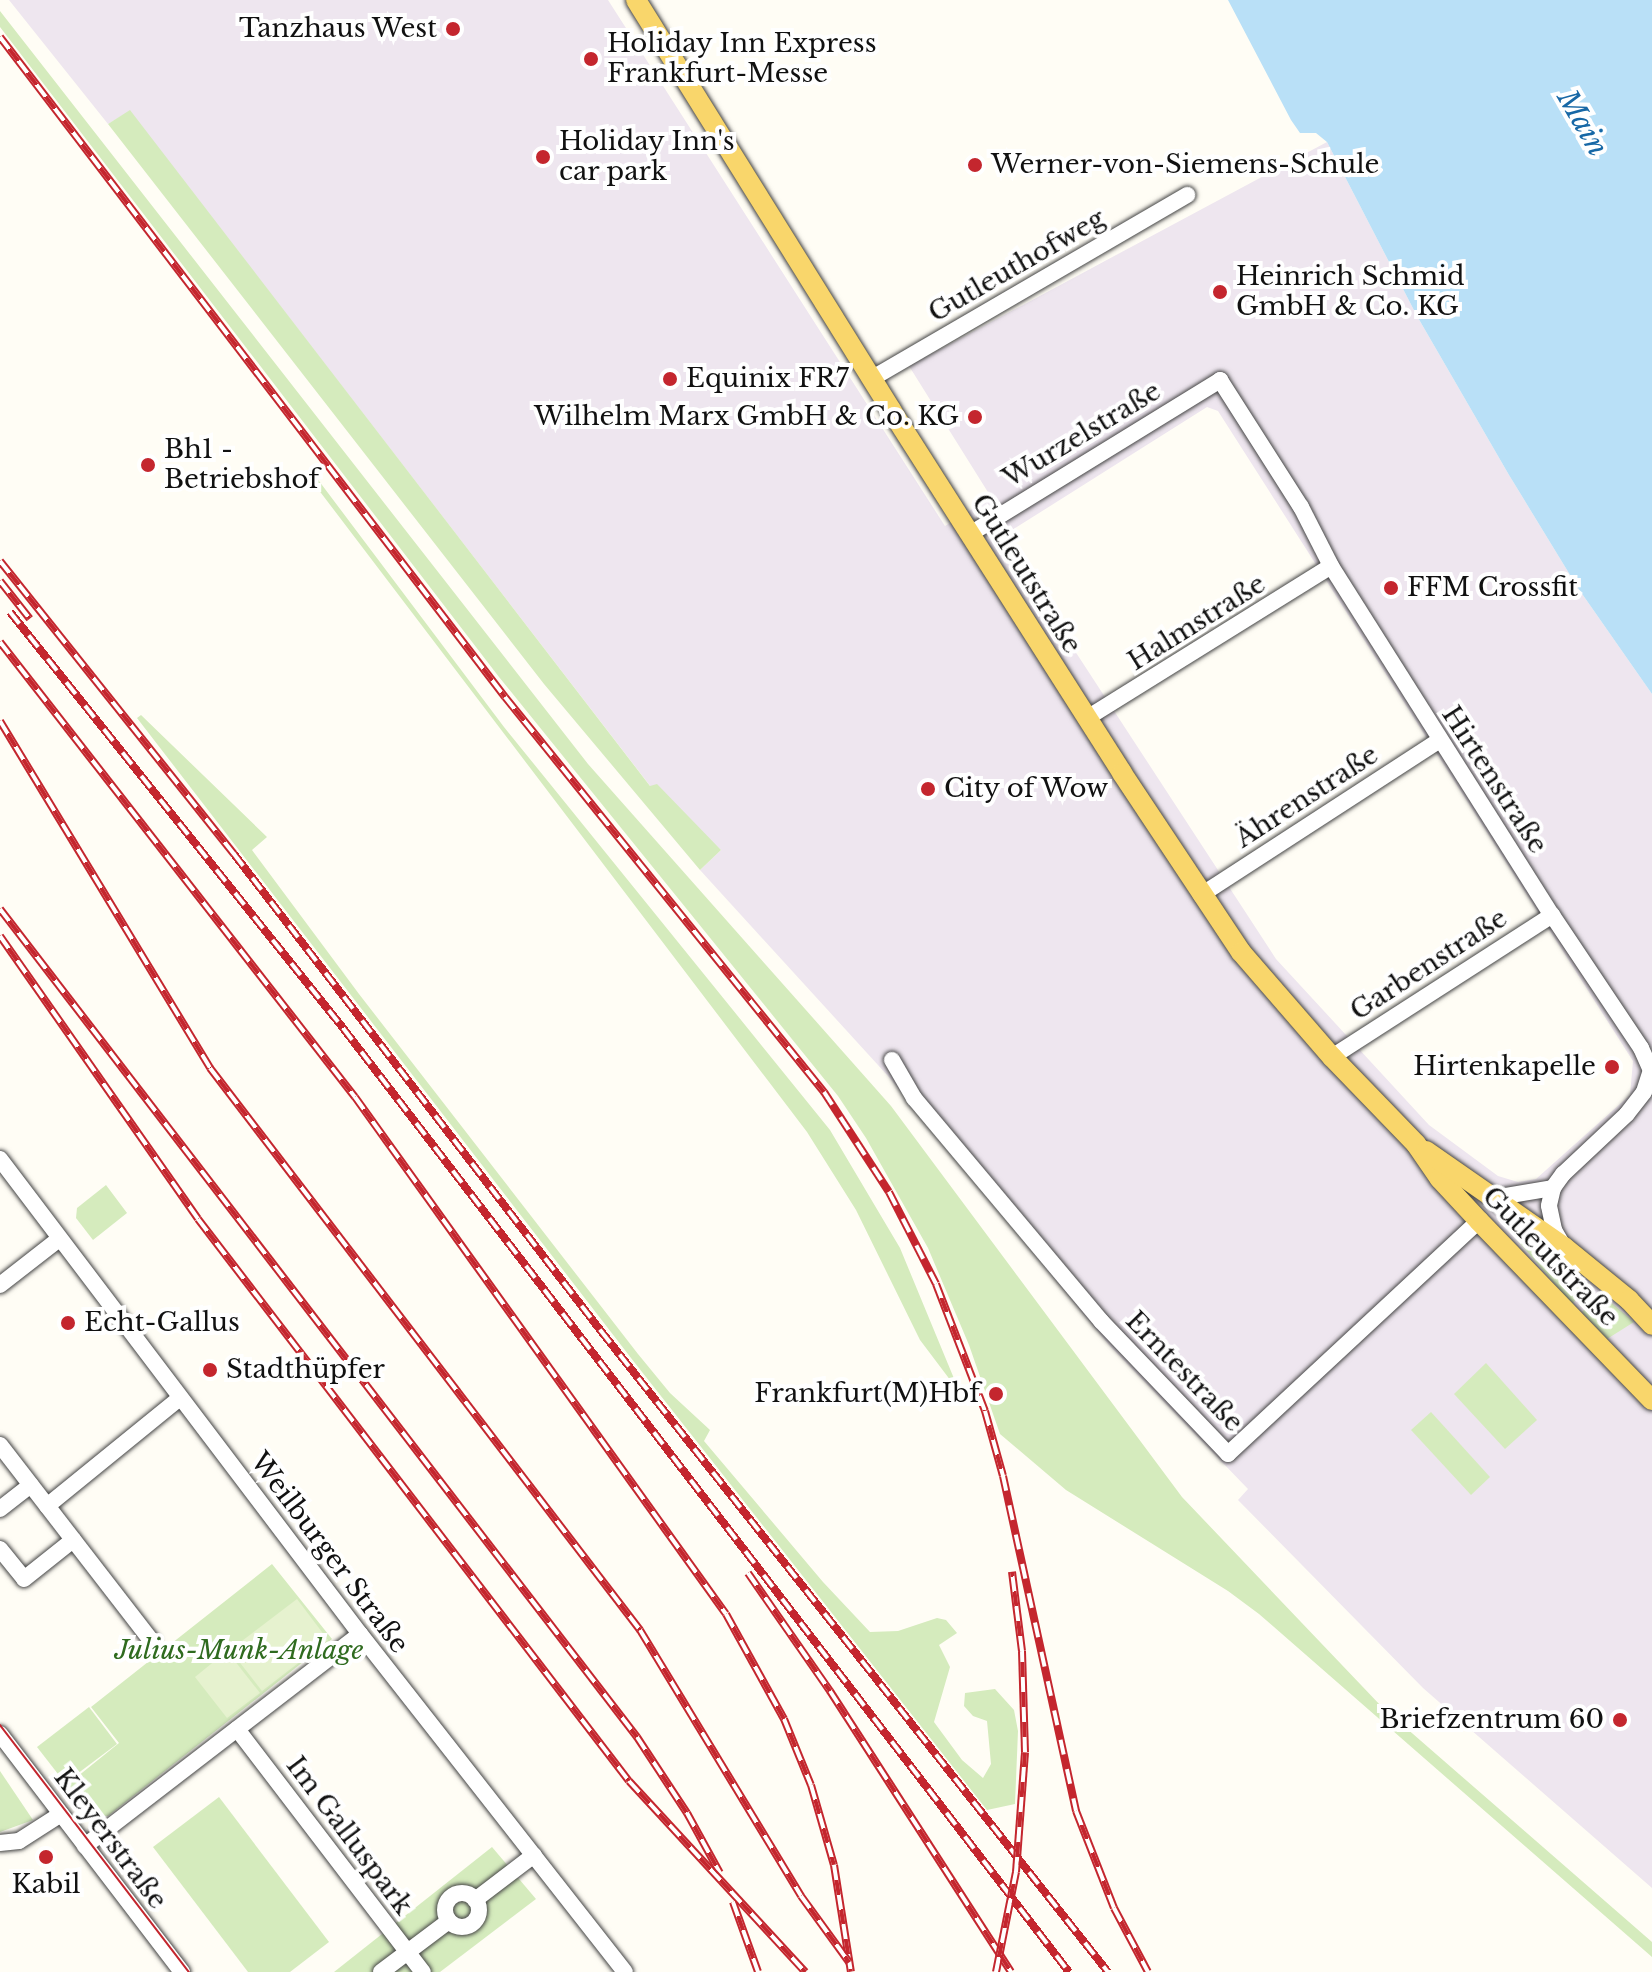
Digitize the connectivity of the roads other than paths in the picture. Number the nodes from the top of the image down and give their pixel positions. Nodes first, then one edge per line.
1 (636, 0) edge
2 (1187, 195) dead end
3 (871, 379) junction
4 (1220, 380) joint
5 (970, 534) junction
6 (1331, 566) junction
7 (1087, 718) junction
8 (1440, 740) junction
9 (1201, 895) junction
10 (1552, 915) junction
11 (1332, 1057) junction
12 (892, 1060) dead end
13 (1416, 1144) junction
14 (0, 1159) edge
15 (1553, 1188) junction
16 (1493, 1198) junction
17 (1479, 1221) junction
18 (59, 1239) junction
19 (1564, 1247) junction
20 (0, 1285) edge
21 (1652, 1325) edge
22 (180, 1398) junction
23 (1652, 1400) edge
24 (0, 1445) edge
25 (31, 1485) junction
26 (47, 1506) junction
27 (0, 1509) edge
28 (73, 1540) junction
29 (0, 1549) edge
30 (360, 1634) junction
31 (152, 1642) dead end
32 (237, 1729) junction
33 (0, 1734) edge
34 (61, 1814) junction
35 (0, 1843) edge
36 (85, 1846) junction
37 (534, 1855) junction
38 (475, 1900) junction
39 (449, 1921) junction
40 (408, 1952) junction
41 (182, 1972) edge
42 (381, 1972) edge
43 (423, 1972) edge
44 (625, 1972) edge

1 - 3 main road, Gutleutstraße
2 - 3 street, Gutleuthofweg
3 - 5 main road, Gutleutstraße
4 - 5 street, Wurzelstraße
4 - 6 street, Hirtenstraße
5 - 7 main road, Gutleutstraße
6 - 7 street, Halmstraße
6 - 8 street, Hirtenstraße
7 - 9 main road, Gutleutstraße
8 - 9 street, Ährenstraße
8 - 10 street, Hirtenstraße
9 - 11 main road, Gutleutstraße
10 - 11 street, Garbenstraße
10 - 15 street, Hirtenstraße
11 - 13 main road, Gutleutstraße
12 - 17 street, Erntestraße
13 - 16 main road, Gutleutstraße
13 - 17 main road, Gutleutstraße
14 - 18 street, Weilburger Straße
15 - 16 street
15 - 19 street
16 - 19 main road, Gutleutstraße
17 - 23 main road, Gutleutstraße
18 - 20 street
18 - 22 street, Weilburger Straße
19 - 21 main road, Gutleutstraße
22 - 26 street
22 - 30 street, Weilburger Straße
24 - 25 street
25 - 26 street
25 - 27 street
26 - 28 street
28 - 29 street
28 - 31 street
30 - 32 street
30 - 37 street, Weilburger Straße
32 - 36 street
32 - 40 street, Im Galluspark
33 - 34 street, Kleyerstraße
34 - 35 street
34 - 36 street, Kleyerstraße
36 - 41 street, Kleyerstraße
37 - 38 street
37 - 44 street, Weilburger Straße
38 - 39 street
38 - 39 street
39 - 40 street
40 - 42 street
40 - 43 street, Im Galluspark

